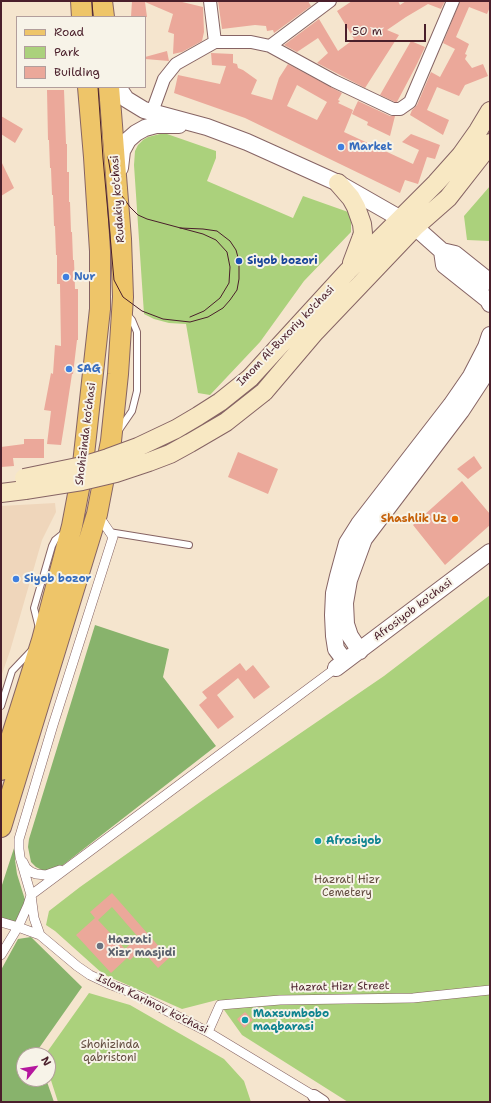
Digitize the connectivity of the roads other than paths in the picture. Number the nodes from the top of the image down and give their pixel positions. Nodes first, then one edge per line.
1 (81, 1) edge
2 (102, 1) edge
3 (210, 1) edge
4 (330, 1) edge
5 (453, 1) edge
6 (82, 16) edge
7 (104, 16) edge
8 (215, 42) junction
9 (270, 46) junction
10 (88, 88) edge
11 (109, 88) edge
12 (119, 88) edge
13 (490, 111) edge
14 (152, 112) junction
15 (207, 127) junction
16 (490, 143) edge
17 (338, 183) junction
18 (117, 189) junction
19 (400, 219) junction
20 (415, 227) junction
21 (442, 251) junction
22 (348, 271) junction
23 (490, 282) edge
24 (490, 304) edge
25 (100, 309) junction
26 (123, 311) junction
27 (490, 335) edge
28 (490, 364) edge
29 (1, 481) edge
30 (25, 484) junction
31 (1, 493) edge
32 (100, 524) junction
33 (189, 545) dead end
34 (490, 552) edge
35 (42, 640) junction
36 (360, 651) junction
37 (341, 665) junction
38 (1, 706) edge
39 (1, 770) edge
40 (1, 827) edge
41 (20, 857) junction
42 (73, 865) junction
43 (32, 895) junction
44 (1, 922) edge
45 (18, 926) junction
46 (40, 935) junction
47 (1, 955) edge
48 (490, 990) edge
49 (208, 1032) junction
50 (318, 1099) edge

1 - 6 main road
2 - 7 main road
3 - 8 street
4 - 9 street
5 - 9 street
8 - 9 street
8 - 14 street
10 - 25 main road, Shohizinda ko'chasi
11 - 18 main road, Rudakiy ko'chasi
12 - 14 street
13 - 19 main road, Imom Al-Buxoriy ko'chasi
14 - 15 street
15 - 17 street
15 - 18 street
16 - 20 main road, Imom Al-Buxoriy ko'chasi
17 - 19 street
17 - 22 main road
18 - 26 main road, Rudakiy ko'chasi
19 - 20 street
19 - 22 main road, Imom Al-Buxoriy ko'chasi
20 - 21 street
20 - 30 main road, Imom Al-Buxoriy ko'chasi, bridge
21 - 23 street
21 - 24 street
22 - 30 main road, Imom Al-Buxoriy ko'chasi, bridge
25 - 26 main road
25 - 35 main road, Shohizinda ko'chasi
26 - 32 main road, Shohizinda ko'chasi
27 - 37 street
28 - 36 street
29 - 30 main road, Imom Al-Buxoriy ko'chasi
30 - 31 main road, Imom Al-Buxoriy ko'chasi
32 - 33 lane
32 - 40 main road, Shohizinda ko'chasi
32 - 41 street
34 - 36 street, Afrosiyob ko'chasi
35 - 38 lane
35 - 39 main road, Shohizinda ko'chasi
36 - 37 street, Afrosiyob ko'chasi
37 - 42 street
41 - 42 street
41 - 43 street
42 - 43 street
43 - 45 street
43 - 46 street
44 - 45 street, Islom Karimov ko'chasi
45 - 46 street, Islom Karimov ko'chasi
45 - 47 street
46 - 49 street, Islom Karimov ko'chasi
48 - 49 street, Hazrat Hizr Street
49 - 50 street, Islom Karimov ko'chasi

